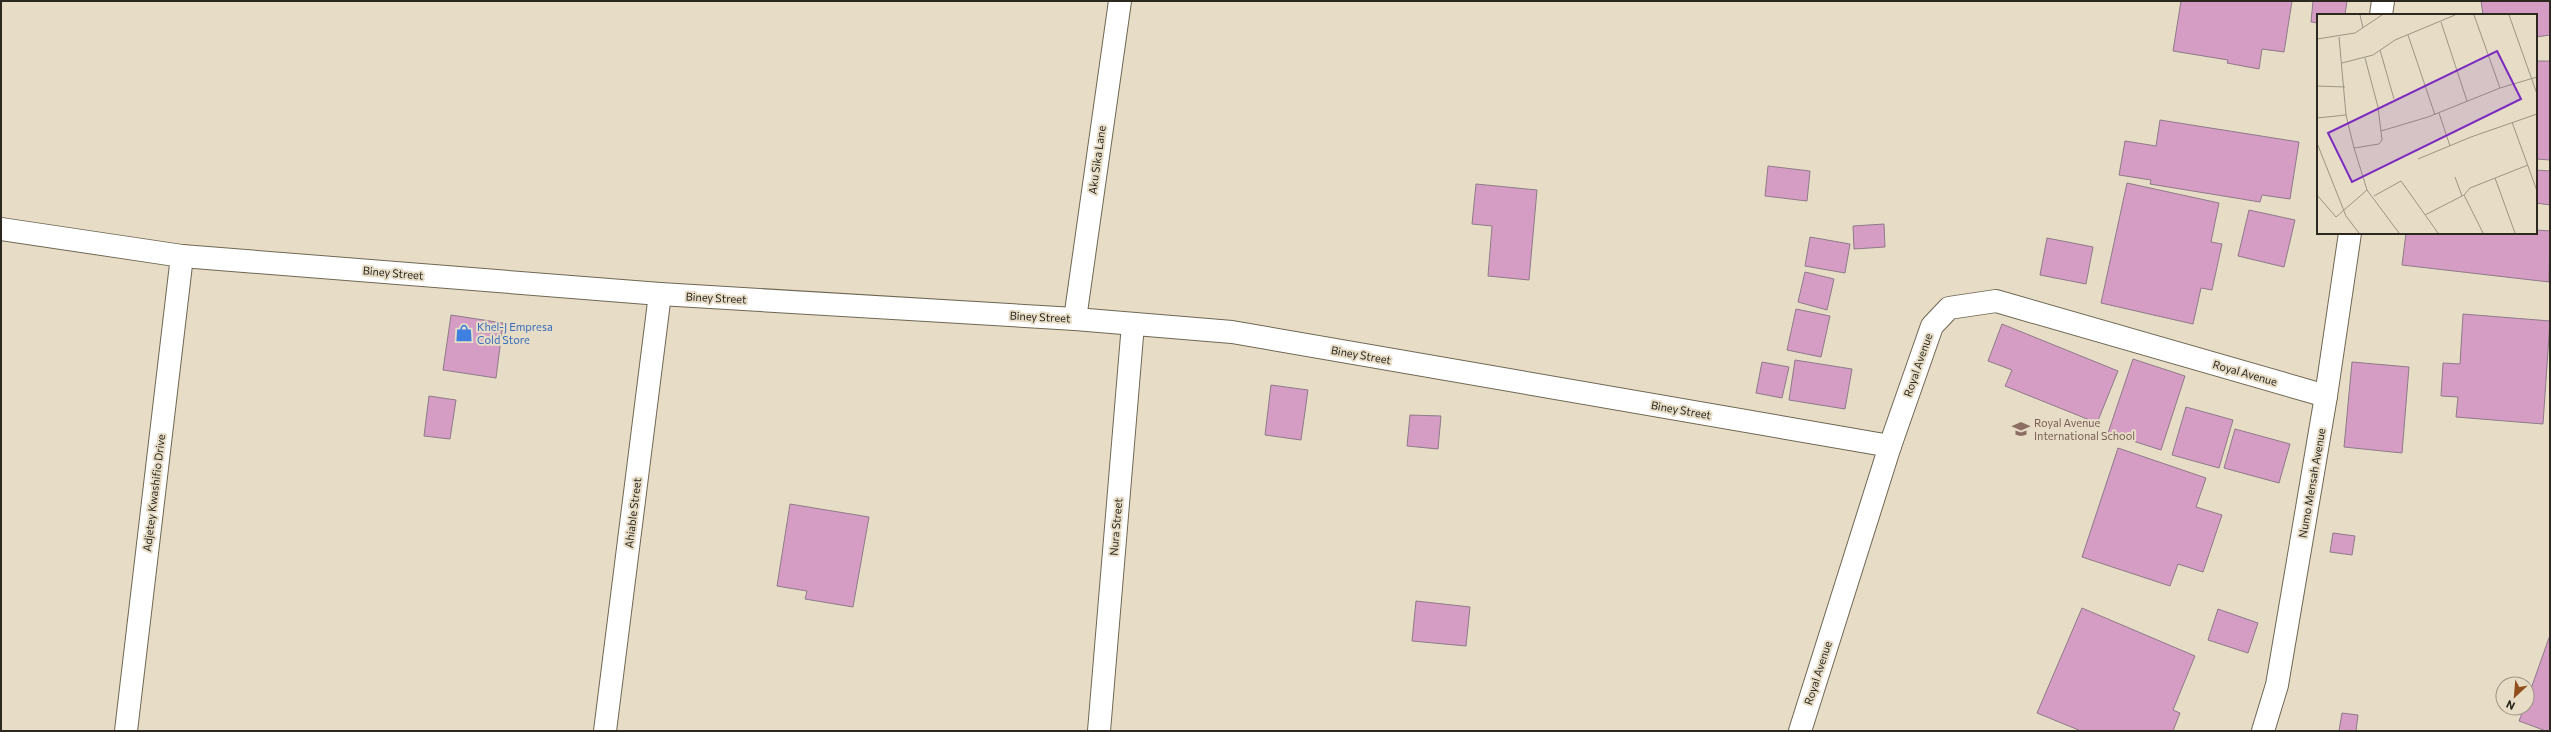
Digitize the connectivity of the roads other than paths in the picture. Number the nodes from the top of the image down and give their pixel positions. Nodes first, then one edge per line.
1 (1120, 1) edge
2 (2383, 1) edge
3 (2381, 14) edge
4 (1, 229) edge
5 (2350, 234) edge
6 (182, 256) junction
7 (660, 294) junction
8 (1075, 319) junction
9 (1134, 324) junction
10 (2326, 396) junction
11 (1890, 446) junction
12 (126, 731) edge
13 (605, 731) edge
14 (1099, 731) edge
15 (1800, 731) edge
16 (2263, 731) edge

1 - 8 street, Aku Sika Lane
2 - 3 street
4 - 6 street, Biney Street
5 - 10 street, Numo Mensah Avenue
6 - 7 street, Biney Street
6 - 12 street, Adjetey Kwashifio Drive
7 - 8 street, Biney Street
7 - 13 street, Ahiable Street
8 - 9 street, Biney Street
9 - 11 street, Biney Street
9 - 14 street, Nura Street
10 - 11 street, Royal Avenue
10 - 16 street, Numo Mensah Avenue
11 - 15 street, Royal Avenue

